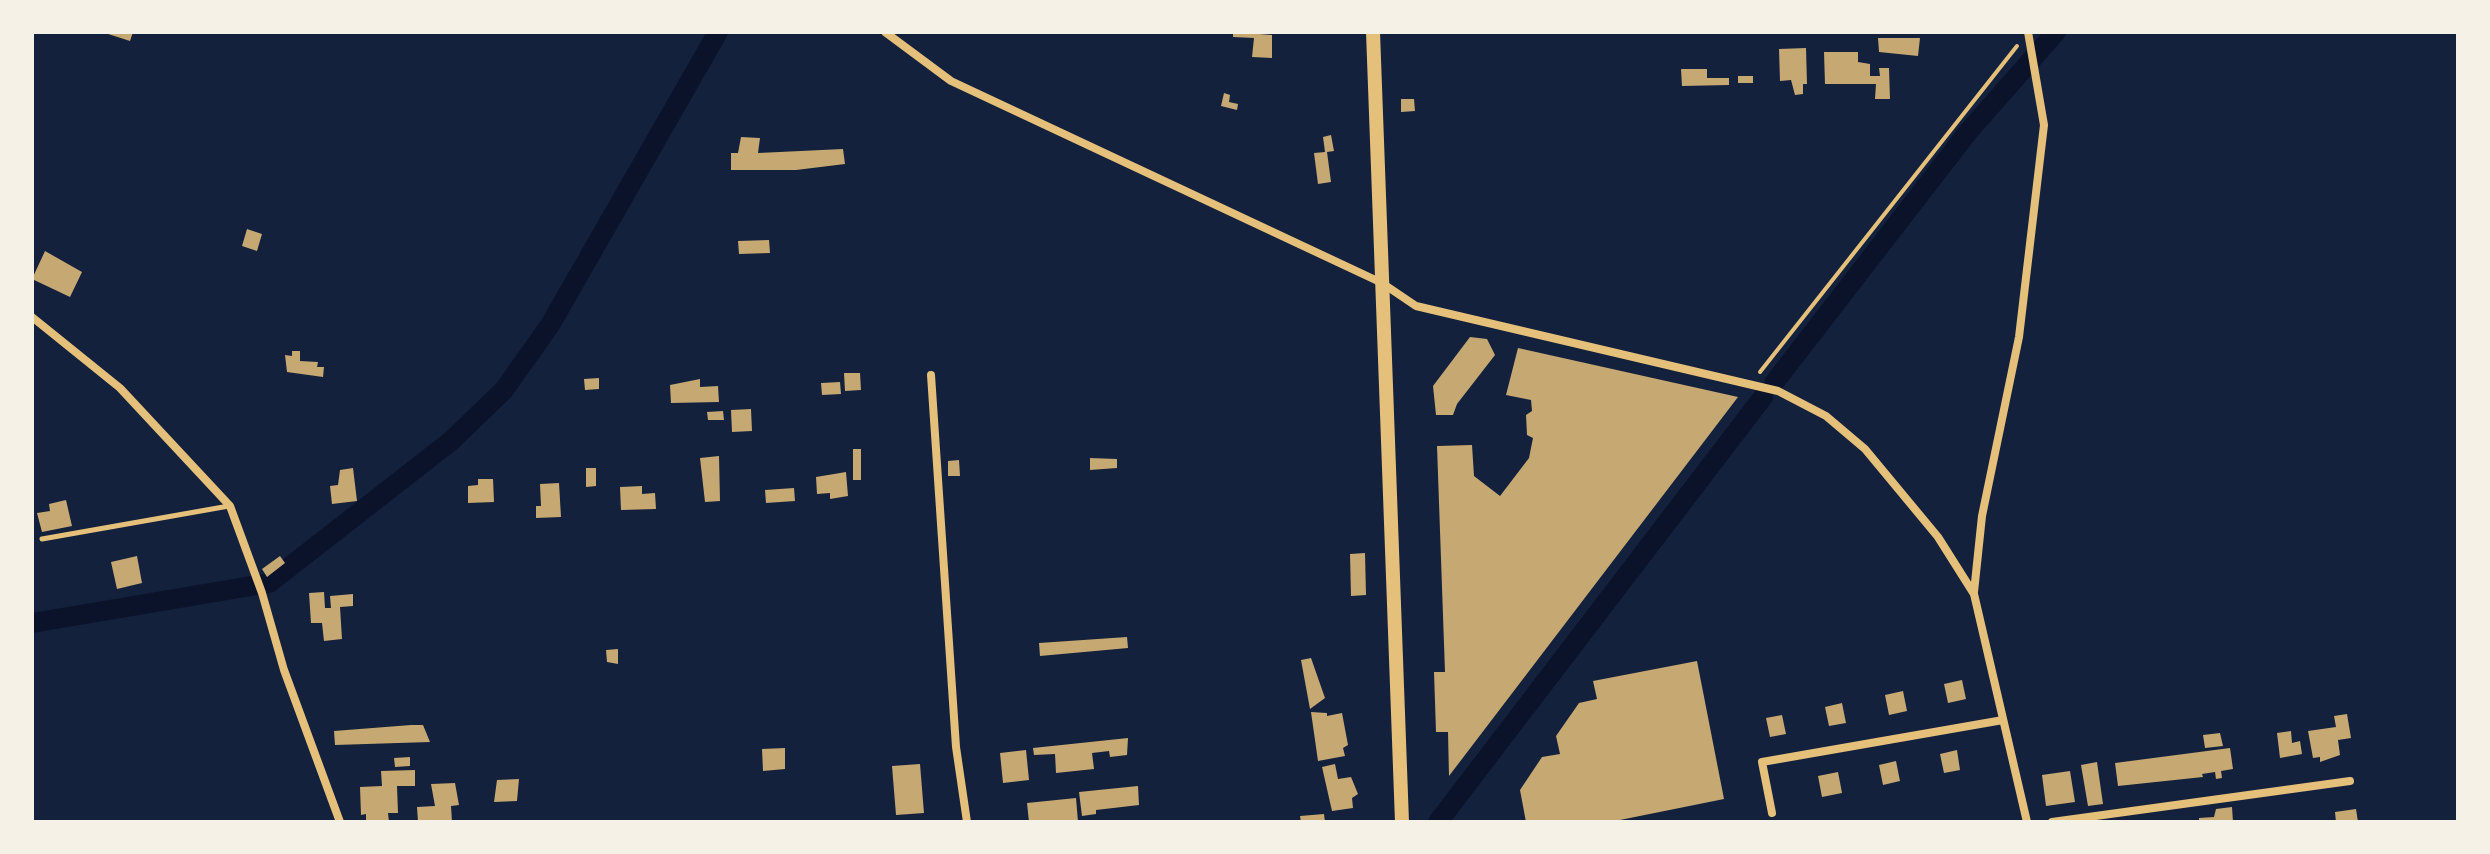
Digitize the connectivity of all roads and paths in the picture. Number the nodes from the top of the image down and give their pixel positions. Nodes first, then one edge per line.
1 (885, 32) edge
2 (1373, 32) edge
3 (2028, 32) edge
4 (1382, 283) junction
5 (32, 317) edge
6 (931, 375) dead end
7 (1750, 385) junction
8 (230, 506) junction
9 (42, 539) dead end
10 (1974, 594) junction
11 (2003, 720) junction
12 (2350, 781) dead end
13 (1772, 813) dead end
14 (340, 822) edge
15 (967, 822) edge
16 (1402, 822) edge
17 (2027, 822) edge
18 (2052, 822) edge

1 - 4 street
2 - 4 main road
3 - 7 path
3 - 10 street
4 - 7 street
4 - 16 main road
5 - 8 street
6 - 15 street
7 - 10 street
8 - 9 lane
8 - 14 street
10 - 11 street
11 - 13 street
11 - 17 street
12 - 18 street

